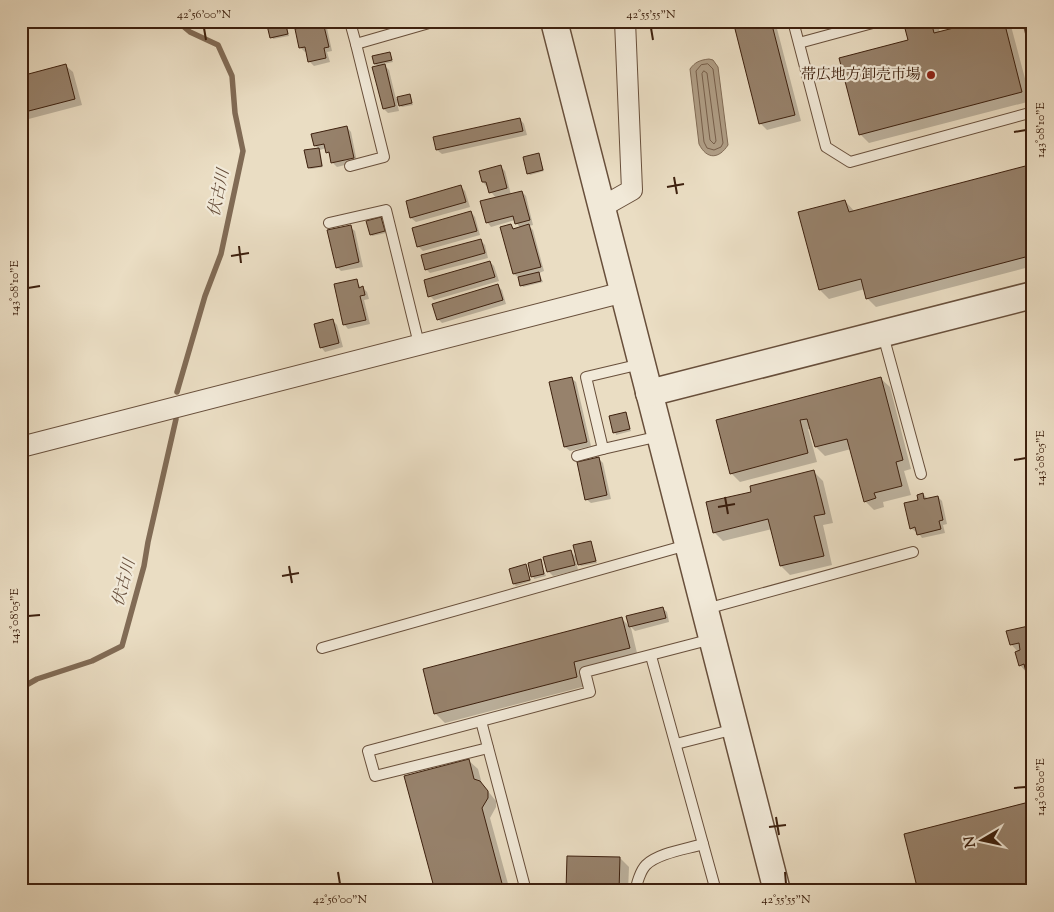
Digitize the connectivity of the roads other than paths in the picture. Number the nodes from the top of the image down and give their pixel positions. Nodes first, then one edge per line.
1 (348, 21) edge
2 (436, 21) edge
3 (554, 21) edge
4 (624, 21) edge
5 (793, 21) edge
6 (880, 21) edge
7 (1028, 21) edge
8 (1033, 42) edge
9 (799, 43) junction
10 (356, 44) junction
11 (1033, 112) edge
12 (350, 166) dead end
13 (602, 207) junction
14 (329, 223) dead end
15 (624, 292) junction
16 (1033, 295) edge
17 (883, 333) junction
18 (419, 344) junction
19 (642, 364) junction
20 (649, 393) junction
21 (660, 436) junction
22 (21, 447) edge
23 (603, 449) junction
24 (577, 456) dead end
25 (921, 474) dead end
26 (688, 545) junction
27 (912, 552) dead end
28 (704, 609) junction
29 (712, 638) junction
30 (322, 648) dead end
31 (651, 656) junction
32 (481, 721) junction
33 (736, 728) junction
34 (676, 744) junction
35 (488, 748) junction
36 (703, 844) junction
37 (526, 891) edge
38 (636, 891) edge
39 (716, 891) edge
40 (777, 891) edge

1 - 10 lane
2 - 10 lane
3 - 13 street
4 - 13 street
5 - 9 lane
6 - 9 lane
7 - 8 lane
9 - 11 lane
10 - 12 lane
13 - 15 street
14 - 18 lane
15 - 18 street
15 - 19 street
16 - 17 street
17 - 20 street
17 - 25 lane
18 - 22 street
19 - 20 street
19 - 23 lane
20 - 21 street
21 - 23 lane
21 - 26 street
23 - 24 lane
26 - 28 street
26 - 30 lane
27 - 28 lane
28 - 29 street
29 - 31 lane
29 - 33 street
31 - 32 lane
31 - 34 lane
32 - 35 lane
32 - 35 lane
33 - 34 lane
33 - 40 street
34 - 36 lane
35 - 37 lane
36 - 38 lane
36 - 39 lane

